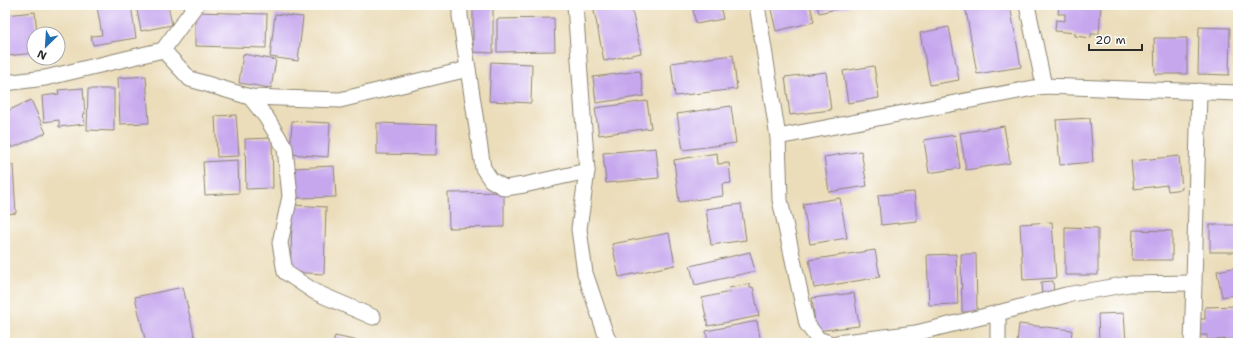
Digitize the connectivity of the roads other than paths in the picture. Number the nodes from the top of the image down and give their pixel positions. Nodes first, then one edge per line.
1 (196, 5) edge
2 (460, 5) edge
3 (574, 5) edge
4 (757, 5) edge
5 (1027, 5) edge
6 (163, 50) junction
7 (468, 69) junction
8 (5, 83) edge
9 (1044, 86) junction
10 (1199, 91) junction
11 (1238, 93) edge
12 (250, 97) junction
13 (778, 137) junction
14 (587, 171) junction
15 (1194, 283) junction
16 (998, 313) junction
17 (373, 317) dead end
18 (611, 343) edge
19 (829, 343) edge
20 (837, 343) edge
21 (998, 343) edge
22 (1192, 343) edge

1 - 6 street
2 - 7 street
3 - 14 street
4 - 13 street
5 - 9 street
6 - 8 street
6 - 12 street
7 - 12 street
7 - 14 street
9 - 10 street
9 - 13 street
10 - 11 street
10 - 15 street
12 - 17 street
13 - 19 street
14 - 18 street
15 - 16 street
15 - 22 street
16 - 20 street
16 - 21 street

